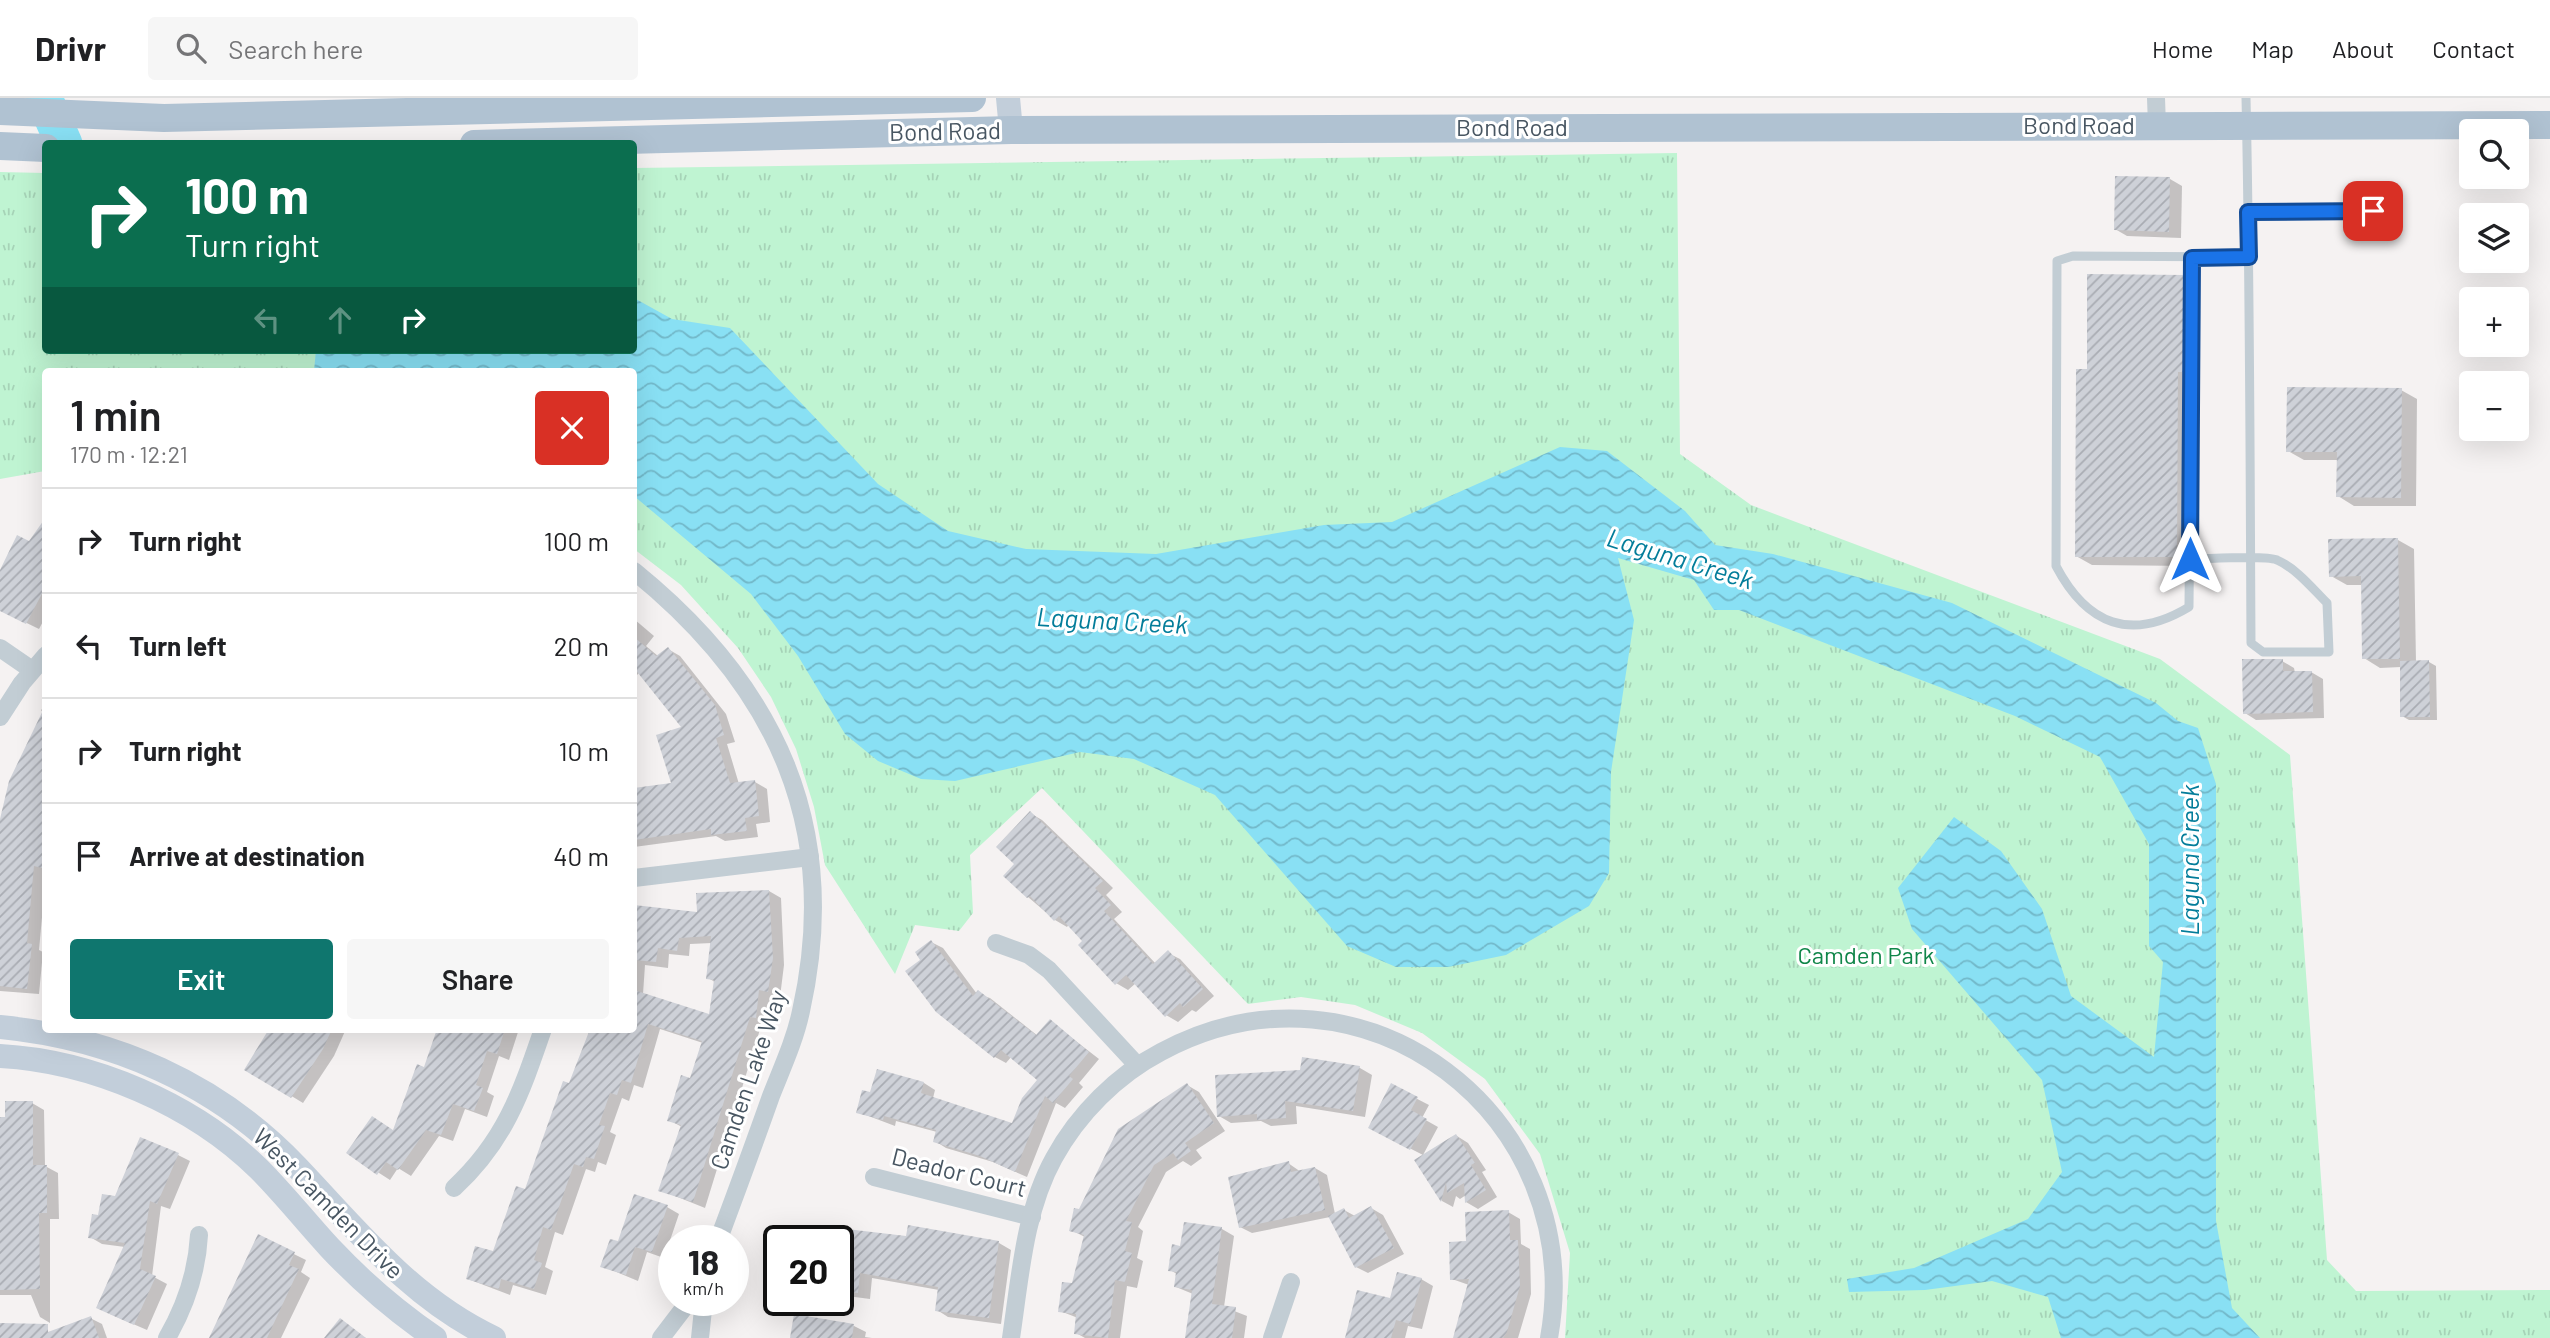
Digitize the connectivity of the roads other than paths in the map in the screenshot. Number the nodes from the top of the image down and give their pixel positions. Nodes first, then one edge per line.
1 (972, 98) edge
2 (1008, 98) edge
3 (2156, 98) edge
4 (576, 102) edge
5 (347, 105) edge
6 (0, 111) edge
7 (2246, 112) edge
8 (2550, 125) edge
9 (2157, 126) junction
10 (1011, 130) junction
11 (627, 140) edge
12 (0, 146) edge
13 (42, 148) edge
14 (2398, 211) dead end
15 (2248, 212) junction
16 (2249, 257) junction
17 (2192, 258) junction
18 (2190, 559) junction
19 (2250, 559) junction
20 (637, 574) edge
21 (0, 648) edge
22 (42, 659) edge
23 (32, 670) junction
24 (0, 718) edge
25 (810, 856) junction
26 (637, 878) edge
27 (996, 943) dead end
28 (0, 1027) edge
29 (42, 1033) edge
30 (43, 1033) edge
31 (542, 1033) edge
32 (0, 1056) edge
33 (1137, 1065) junction
34 (874, 1177) dead end
35 (454, 1188) dead end
36 (1032, 1217) junction
37 (724, 1225) edge
38 (199, 1235) dead end
39 (1291, 1282) dead end
40 (678, 1316) edge
41 (702, 1316) edge
42 (167, 1338) edge
43 (435, 1338) edge
44 (494, 1338) edge
45 (661, 1338) edge
46 (700, 1338) edge
47 (1011, 1338) edge
48 (1272, 1338) edge
49 (1549, 1338) edge

1 - 4 main road, Bond Road
2 - 10 street
3 - 9 street
4 - 5 main road, Bond Road
5 - 6 main road, Bond Road
7 - 8 main road, Bond Road
7 - 9 main road, Bond Road
7 - 15 lane
9 - 10 main road, Bond Road
10 - 11 main road, Bond Road
12 - 13 main road
14 - 15 lane
15 - 16 lane
16 - 17 lane
16 - 19 lane
17 - 18 lane
17 - 18 lane
18 - 19 lane
19 - 19 lane
20 - 25 street, Camden Lake Way
21 - 23 street
22 - 23 street
23 - 24 street
25 - 26 street
25 - 37 street, Camden Lake Way
27 - 33 street
28 - 29 street, West Camden Drive
30 - 44 street, West Camden Drive
31 - 35 street
32 - 43 street, West Camden Drive
33 - 36 street
33 - 49 street
34 - 36 street, Deador Court
36 - 47 street
38 - 42 street
39 - 48 street
40 - 45 street
41 - 46 street

